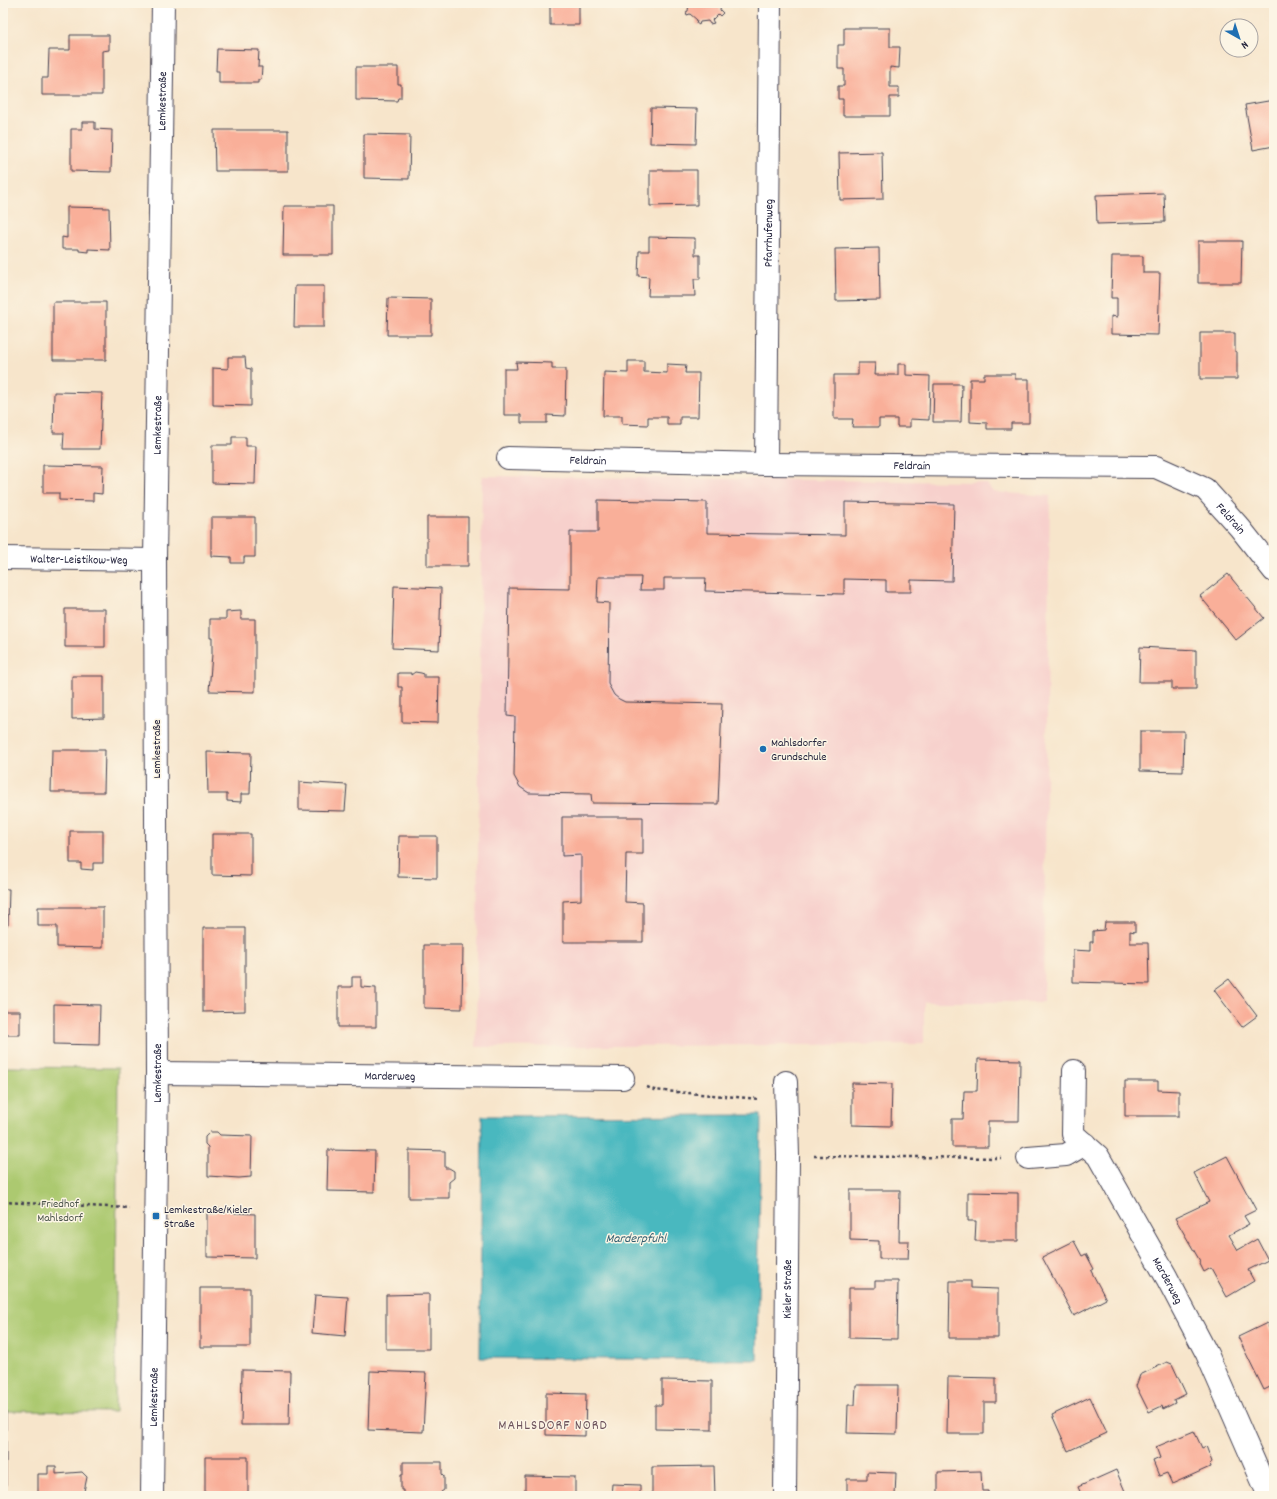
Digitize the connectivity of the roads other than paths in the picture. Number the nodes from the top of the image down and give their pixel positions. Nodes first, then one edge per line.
1 (163, 3) edge
2 (770, 3) edge
3 (508, 458) dead end
4 (766, 464) junction
5 (3, 558) edge
6 (155, 560) junction
7 (1274, 571) edge
8 (1074, 1071) dead end
9 (157, 1073) junction
10 (623, 1078) road end
11 (786, 1092) road end
12 (1085, 1144) junction
13 (1028, 1158) road end
14 (152, 1496) edge
15 (785, 1496) edge
16 (1269, 1496) edge

1 - 6 street, Lemkestraße
2 - 4 street, Pfarrhufenweg
3 - 4 street, Feldrain
4 - 7 street, Feldrain
5 - 6 street, Walter-Leistikow-Weg
6 - 9 street, Lemkestraße
8 - 12 street, Marderweg
9 - 10 street, Marderweg
9 - 14 street, Lemkestraße
11 - 15 street, Kieler Straße
12 - 13 street
12 - 16 street, Marderweg

